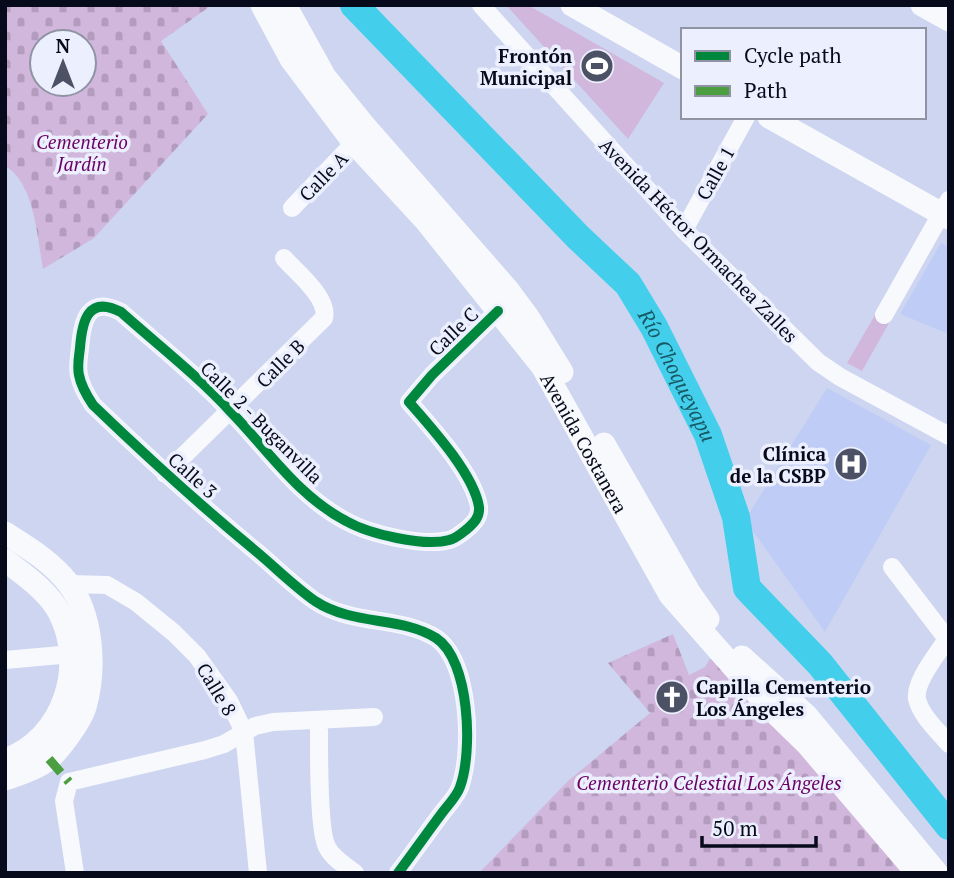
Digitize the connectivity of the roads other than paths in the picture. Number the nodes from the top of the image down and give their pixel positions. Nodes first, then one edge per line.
1 (262, 5) edge
2 (285, 5) edge
3 (481, 5) edge
4 (572, 5) edge
5 (922, 5) edge
6 (949, 20) edge
7 (681, 67) edge
8 (745, 119) edge
9 (773, 119) edge
10 (354, 144) junction
11 (292, 208) dead end
12 (946, 210) edge
13 (684, 230) junction
14 (284, 258) dead end
15 (498, 311) junction
16 (87, 313) joint
17 (884, 315) dead end
18 (231, 411) junction
19 (949, 436) edge
20 (165, 474) junction
21 (465, 530) joint
22 (5, 533) edge
23 (5, 560) edge
24 (892, 567) dead end
25 (69, 584) junction
26 (948, 637) edge
27 (72, 654) junction
28 (5, 660) edge
29 (374, 717) dead end
30 (318, 721) junction
31 (244, 732) junction
32 (949, 744) edge
33 (5, 760) edge
34 (48, 760) junction
35 (5, 779) edge
36 (69, 782) junction
37 (75, 873) edge
38 (258, 873) edge
39 (355, 873) edge
40 (398, 873) edge
41 (917, 873) edge
42 (937, 873) edge

1 - 10 main road, Avenida Costanera
2 - 42 main road, Avenida Costanera
3 - 13 street, Avenida Héctor Ormachea Zalles
4 - 7 main road
5 - 6 main road
8 - 13 street, Calle 1
9 - 12 main road
10 - 11 street, Calle A
10 - 15 main road, Avenida Costanera
12 - 17 street
13 - 19 street, Avenida Héctor Ormachea Zalles
14 - 18 street, Calle B
15 - 21 street, Calle C
15 - 41 main road, Avenida Costanera
16 - 18 street, Calle 2 - Buganvilla
16 - 20 street, Calle 3
18 - 20 street, Calle B
18 - 21 street, Calle 2 - Buganvilla
20 - 40 street, Calle 3
22 - 25 main road
23 - 27 main road
24 - 26 street
25 - 31 street, Calle 8
25 - 34 main road
26 - 32 street
27 - 28 street
27 - 33 main road
29 - 30 street
30 - 31 street
30 - 39 street
31 - 36 street
31 - 38 street, Calle 8
34 - 35 main road
34 - 36 street
36 - 37 street

